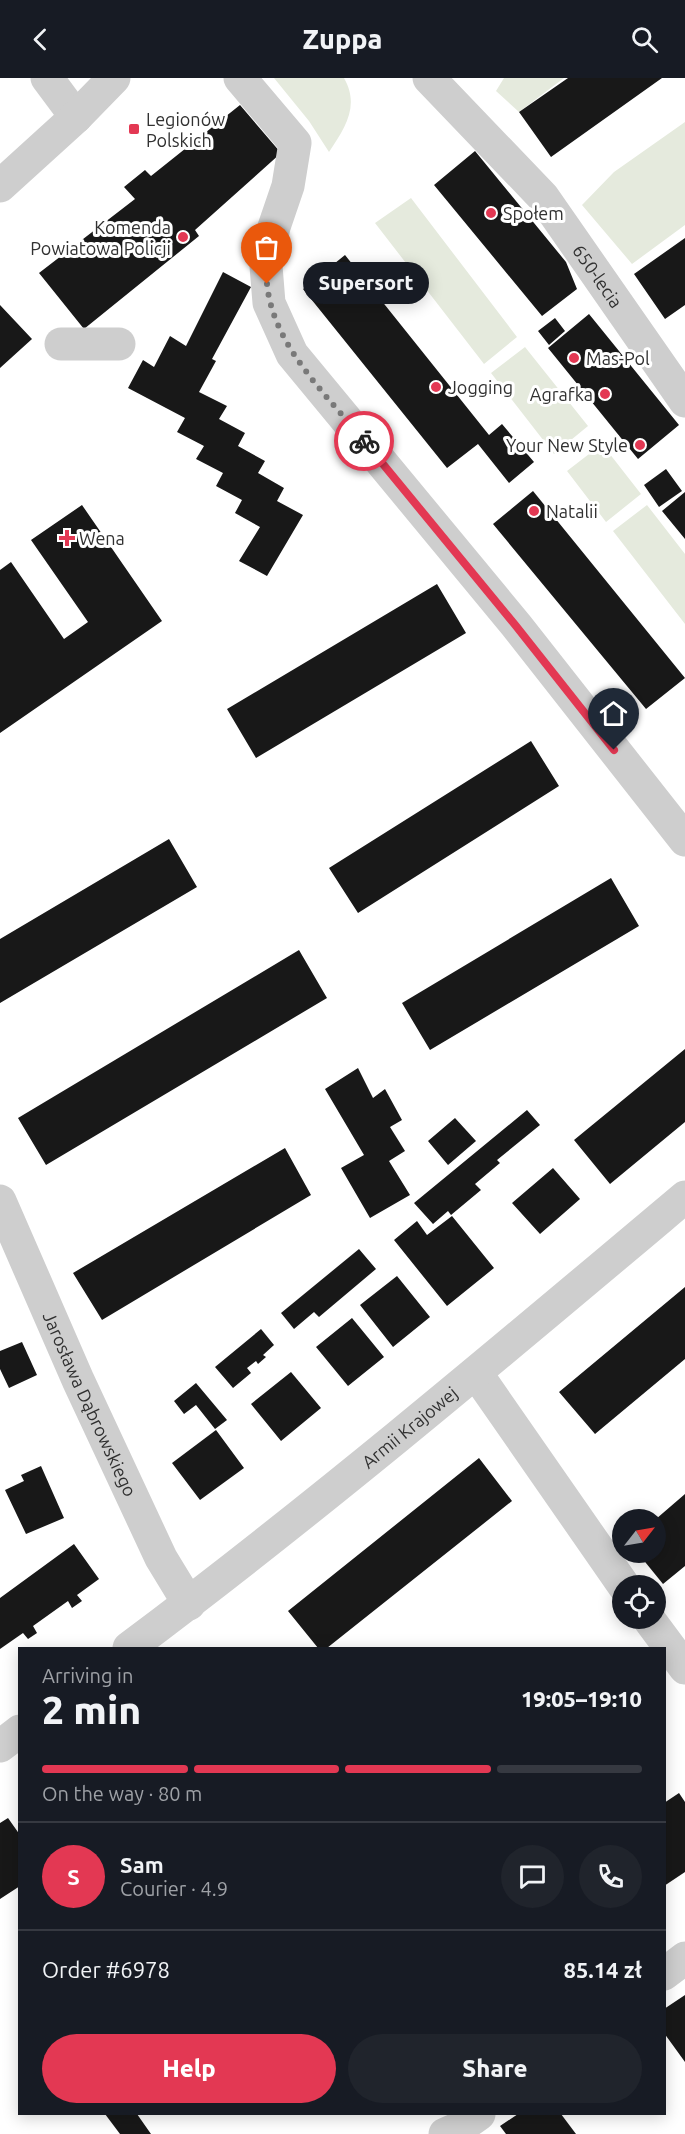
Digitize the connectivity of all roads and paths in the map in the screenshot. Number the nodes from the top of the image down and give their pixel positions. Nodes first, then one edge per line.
1 (47, 78) edge
2 (114, 78) edge
3 (240, 78) edge
4 (438, 81) edge
5 (76, 117) junction
6 (0, 186) edge
7 (61, 344) dead end
8 (119, 344) dead end
9 (685, 401) edge
10 (685, 840) edge
11 (685, 1197) edge
12 (0, 1201) edge
13 (476, 1372) junction
14 (616, 1575) edge
15 (189, 1604) junction
16 (656, 1629) edge
17 (130, 1647) edge
18 (685, 1668) edge
19 (18, 1732) edge
20 (0, 1746) edge
21 (685, 1958) edge
22 (666, 1972) edge
23 (478, 2115) edge
24 (445, 2134) edge

1 - 5 street
2 - 5 street
3 - 10 street
4 - 9 street, 650-lecia
5 - 6 street
7 - 8 street
11 - 13 street, Armii Krajowej
12 - 15 street, Jarosława Dąbrowskiego
13 - 14 street
13 - 15 street, Armii Krajowej
15 - 17 street, Armii Krajowej
16 - 18 street
19 - 20 street
21 - 22 street
23 - 24 street

